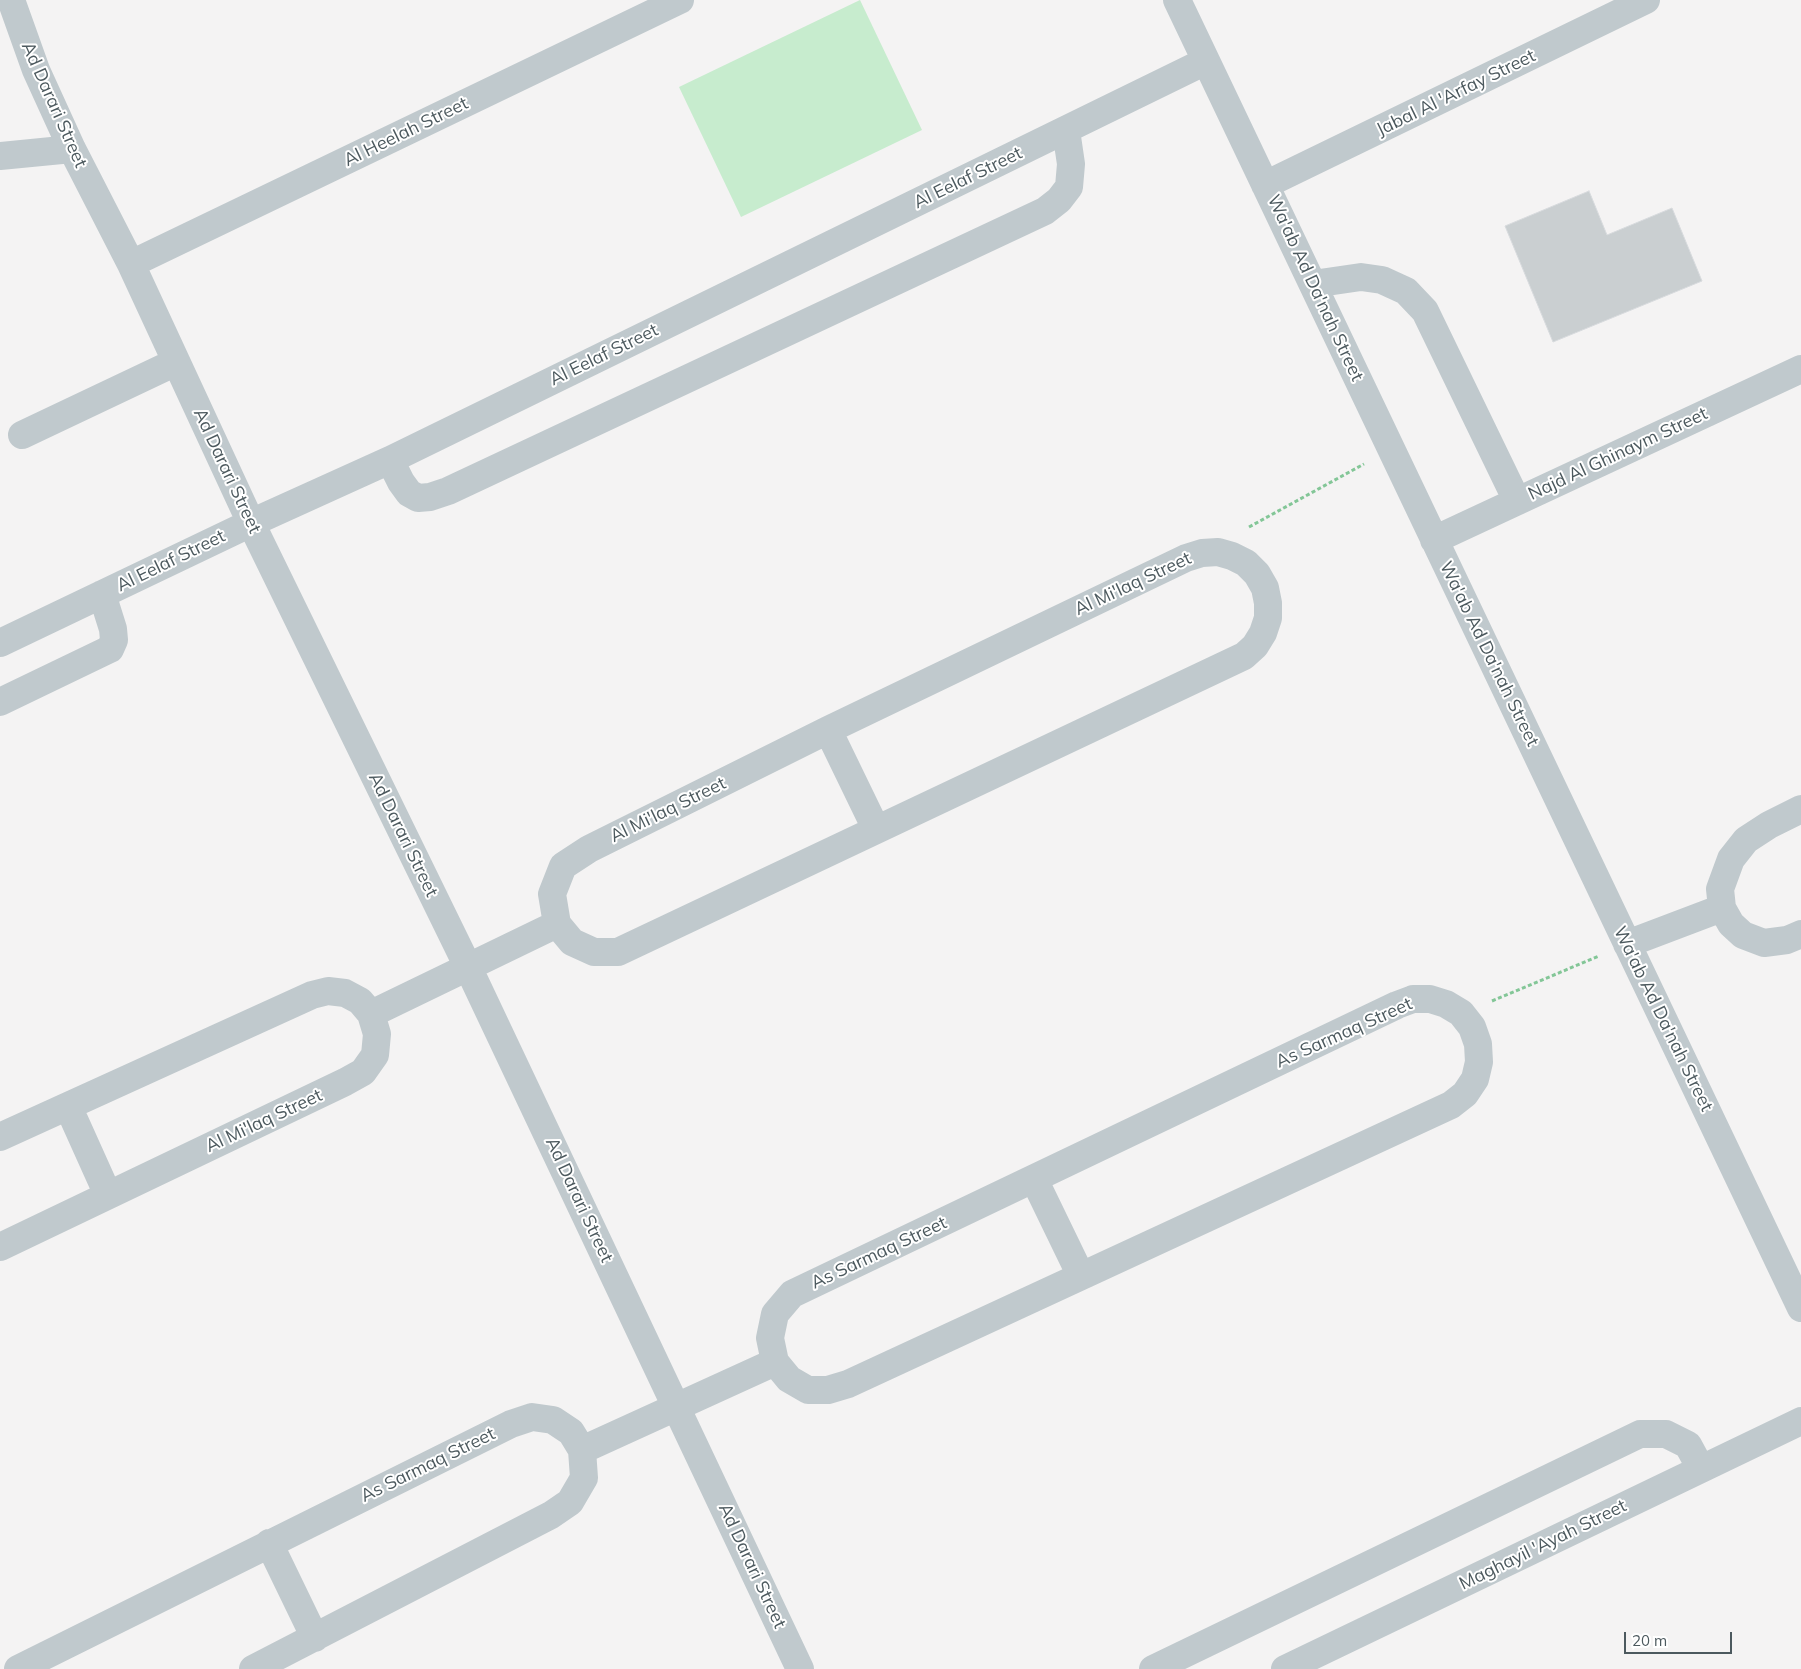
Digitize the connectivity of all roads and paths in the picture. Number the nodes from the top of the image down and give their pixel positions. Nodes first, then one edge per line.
1 (11, 0) edge
2 (680, 0) edge
3 (1176, 0) edge
4 (1646, 0) edge
5 (1206, 62) junction
6 (1066, 130) junction
7 (72, 149) junction
8 (0, 156) edge
9 (1265, 185) junction
10 (131, 264) junction
11 (1313, 284) junction
12 (176, 362) junction
13 (1801, 369) edge
14 (22, 435) dead end
15 (1392, 450) junction
16 (390, 460) junction
17 (1518, 501) junction
18 (251, 523) junction
19 (1245, 529) dead end
20 (1434, 540) junction
21 (102, 594) junction
22 (0, 643) edge
23 (0, 702) edge
24 (828, 730) junction
25 (1801, 809) edge
26 (876, 829) junction
27 (1722, 908) junction
28 (557, 924) junction
29 (1801, 934) edge
30 (1627, 944) junction
31 (468, 967) junction
32 (371, 1014) junction
33 (1461, 1014) junction
34 (68, 1106) junction
35 (0, 1137) edge
36 (1034, 1179) junction
37 (108, 1195) junction
38 (0, 1248) edge
39 (1081, 1276) junction
40 (1801, 1308) edge
41 (775, 1362) junction
42 (677, 1407) junction
43 (1801, 1421) edge
44 (582, 1450) junction
45 (1701, 1469) junction
46 (269, 1543) junction
47 (315, 1638) junction
48 (18, 1669) edge
49 (253, 1669) edge
50 (800, 1669) edge
51 (1153, 1669) edge
52 (1285, 1669) edge

1 - 7 street, Ad Darari Street
2 - 10 street, Al Heelah Street
3 - 5 street, Wa'ab Ad Da'nah Street
4 - 9 street, Jabal Al 'Arfay Street
5 - 6 street, Al Eelaf Street
5 - 9 street, Wa'ab Ad Da'nah Street
6 - 16 street, Al Eelaf Street
6 - 16 street
7 - 8 street
7 - 10 street, Ad Darari Street
9 - 11 street, Wa'ab Ad Da'nah Street
10 - 12 street, Ad Darari Street
11 - 15 street, Wa'ab Ad Da'nah Street
11 - 17 street
12 - 14 street
12 - 18 street, Ad Darari Street
13 - 17 street, Najd Al Ghinaym Street
15 - 19 path
15 - 20 street, Wa'ab Ad Da'nah Street
16 - 18 street, Al Eelaf Street
17 - 20 street, Najd Al Ghinaym Street
18 - 21 street, Al Eelaf Street
18 - 31 street, Ad Darari Street
20 - 30 street, Wa'ab Ad Da'nah Street
21 - 22 street, Al Eelaf Street
21 - 23 street
24 - 26 street
24 - 26 street, Al Mi'laq Street
24 - 28 street, Al Mi'laq Street
25 - 27 street
26 - 28 street, Al Mi'laq Street
27 - 29 street
27 - 30 street
28 - 31 street
30 - 33 path
30 - 40 street, Wa'ab Ad Da'nah Street
31 - 32 street
31 - 42 street, Ad Darari Street
32 - 34 street
32 - 37 street, Al Mi'laq Street
33 - 36 street, As Sarmaq Street
33 - 39 street, As Sarmaq Street
34 - 35 street
34 - 37 street
36 - 39 street
36 - 41 street, As Sarmaq Street
37 - 38 street, Al Mi'laq Street
39 - 41 street, As Sarmaq Street
41 - 42 street
42 - 44 street
42 - 50 street, Ad Darari Street
43 - 45 street, Maghayil 'Ayah Street
44 - 46 street, As Sarmaq Street
44 - 47 street
45 - 51 street
45 - 52 street, Maghayil 'Ayah Street
46 - 47 street
46 - 48 street, As Sarmaq Street
47 - 49 street

